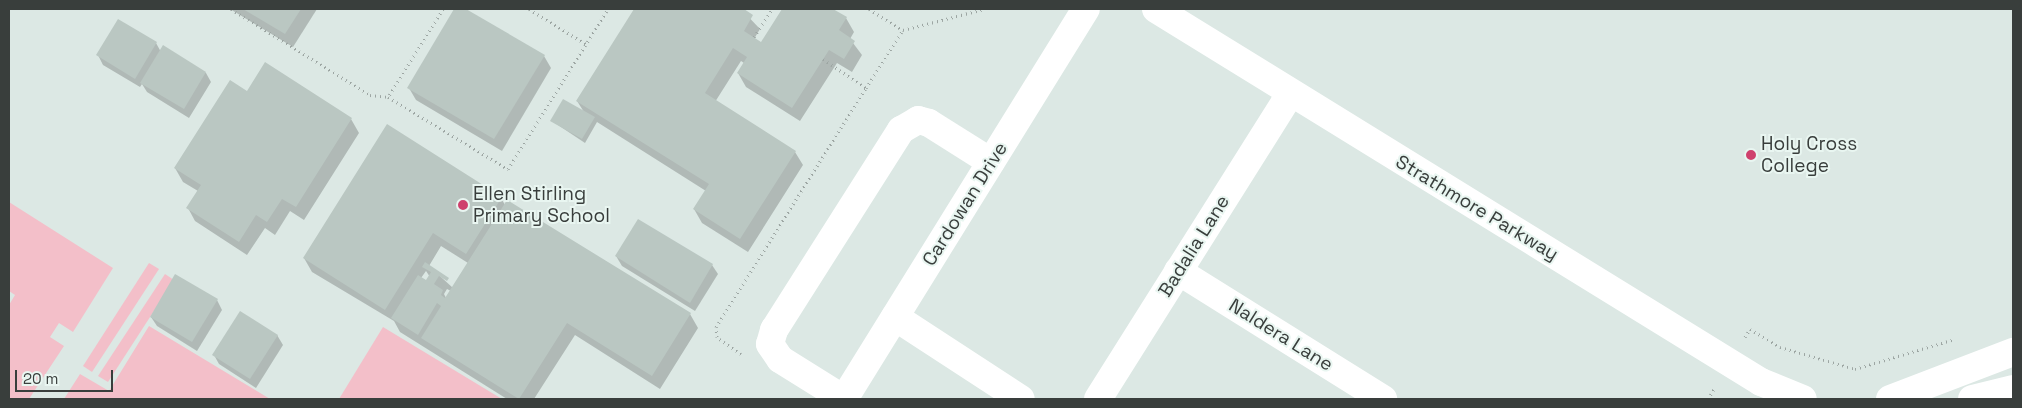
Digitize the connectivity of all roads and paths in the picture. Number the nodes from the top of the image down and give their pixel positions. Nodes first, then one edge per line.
1 (231, 9) edge
2 (443, 9) edge
3 (529, 9) edge
4 (608, 9) edge
5 (772, 9) edge
6 (869, 9) edge
7 (984, 9) edge
8 (1086, 9) edge
9 (1156, 9) edge
10 (903, 30) junction
11 (754, 37) dead end
12 (586, 44) junction
13 (823, 59) dead end
14 (1290, 94) junction
15 (388, 97) junction
16 (992, 162) junction
17 (1178, 271) junction
18 (895, 317) junction
19 (1957, 338) dead end
20 (2013, 352) edge
21 (1730, 363) junction
22 (2013, 389) edge
23 (844, 399) edge
24 (1021, 399) edge
25 (1098, 399) edge
26 (1383, 399) edge
27 (1708, 399) edge
28 (1803, 399) edge
29 (1890, 399) edge
30 (1972, 399) edge

1 - 15 path
2 - 15 path
3 - 12 path
4 - 12 path
5 - 11 path
6 - 10 path
7 - 10 path
8 - 16 street, Cardowan Drive
9 - 14 street, Strathmore Parkway
10 - 13 path
12 - 15 path
14 - 17 street, Badalia Lane
14 - 21 street, Strathmore Parkway
16 - 18 street, Cardowan Drive
16 - 23 street
17 - 25 street, Badalia Lane
17 - 26 street, Naldera Lane
18 - 23 street, Cardowan Drive
18 - 24 street
19 - 21 path
20 - 29 street
21 - 27 path
21 - 28 street, Strathmore Parkway
22 - 30 street

